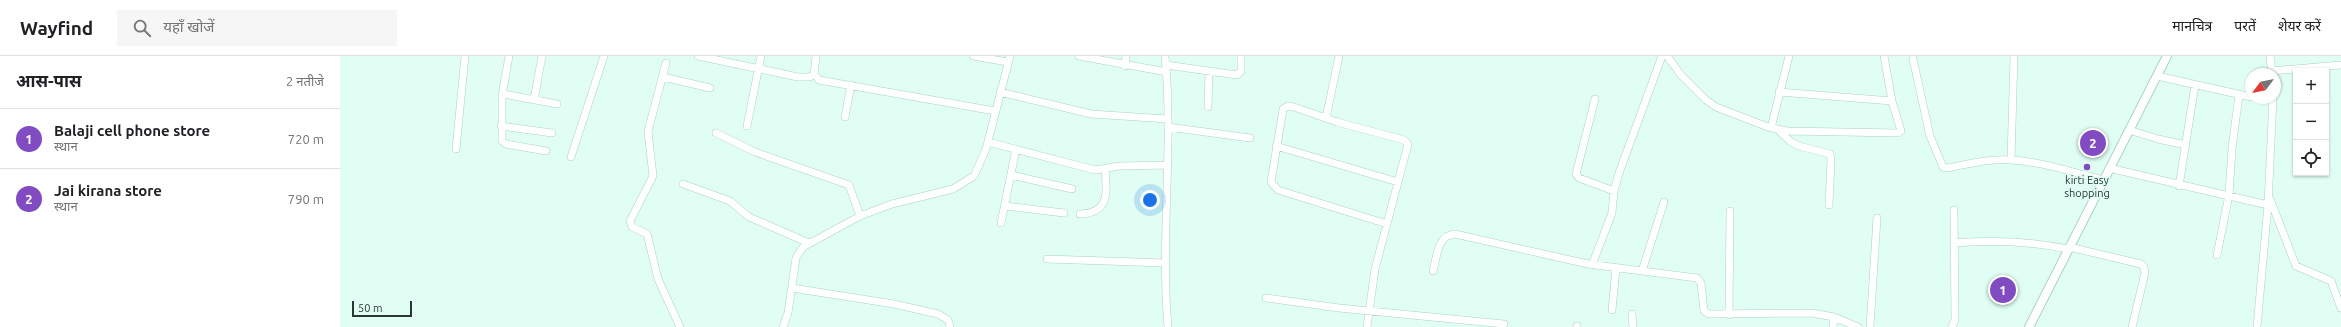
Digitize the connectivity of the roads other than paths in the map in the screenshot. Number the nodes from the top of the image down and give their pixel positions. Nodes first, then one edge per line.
1 (465, 56) edge
2 (509, 56) edge
3 (542, 56) edge
4 (604, 56) edge
5 (698, 56) edge
6 (761, 56) edge
7 (816, 56) edge
8 (973, 56) edge
9 (1079, 56) edge
10 (1126, 56) edge
11 (1164, 56) edge
12 (1241, 56) edge
13 (1339, 56) edge
14 (1662, 56) edge
15 (1667, 56) edge
16 (1789, 56) edge
17 (1884, 56) edge
18 (2014, 56) edge
19 (2167, 56) edge
20 (2270, 56) edge
21 (1009, 59) edge
22 (1913, 59) dead end
23 (666, 63) dead end
24 (2340, 65) dead end
25 (1125, 66) junction
26 (2271, 68) edge
27 (759, 69) junction
28 (1166, 69) junction
29 (1209, 71) junction
30 (2281, 72) edge
31 (814, 74) junction
32 (2157, 76) junction
33 (663, 77) junction
34 (851, 85) junction
35 (2195, 85) junction
36 (710, 88) dead end
37 (1000, 92) junction
38 (1779, 92) junction
39 (503, 94) junction
40 (2239, 95) junction
41 (2245, 96) edge
42 (1595, 99) dead end
43 (534, 100) junction
44 (1892, 101) junction
45 (557, 104) dead end
46 (2271, 104) edge
47 (1208, 107) dead end
48 (994, 111) junction
49 (845, 117) dead end
50 (1326, 118) junction
51 (1168, 119) junction
52 (501, 126) junction
53 (747, 126) dead end
54 (1168, 127) junction
55 (1774, 129) junction
56 (2129, 130) junction
57 (552, 133) dead end
58 (716, 133) dead end
59 (1250, 138) dead end
60 (993, 143) junction
61 (2186, 145) junction
62 (1276, 146) junction
63 (456, 149) dead end
64 (1016, 150) junction
65 (546, 151) dead end
66 (571, 156) dead end
67 (2012, 160) junction
68 (1166, 165) junction
69 (2110, 168) junction
70 (1105, 170) junction
71 (1011, 175) junction
72 (2103, 180) junction
73 (1398, 182) junction
74 (683, 184) dead end
75 (2179, 186) junction
76 (1072, 189) dead end
77 (1614, 191) junction
78 (2229, 195) junction
79 (2269, 196) junction
80 (1664, 202) dead end
81 (1829, 205) dead end
82 (1005, 206) junction
83 (2268, 206) junction
84 (1954, 210) dead end
85 (1730, 211) dead end
86 (1064, 213) dead end
87 (1080, 214) dead end
88 (860, 216) junction
89 (1877, 218) dead end
90 (1001, 223) dead end
91 (1387, 224) junction
92 (809, 243) junction
93 (1954, 243) junction
94 (2069, 248) junction
95 (2217, 255) dead end
96 (1047, 259) dead end
97 (1166, 263) junction
98 (1592, 265) junction
99 (1616, 268) junction
100 (1433, 271) dead end
101 (1642, 271) junction
102 (792, 288) junction
103 (1266, 298) dead end
104 (2341, 308) edge
105 (1612, 310) dead end
106 (1369, 311) junction
107 (1632, 314) dead end
108 (1729, 316) junction
109 (1834, 317) junction
110 (1478, 324) edge
111 (1504, 324) dead end
112 (680, 327) edge
113 (783, 327) edge
114 (950, 327) edge
115 (1168, 327) edge
116 (1367, 327) edge
117 (1633, 327) edge
118 (1833, 327) edge
119 (1858, 327) edge
120 (1870, 327) edge
121 (1952, 327) edge
122 (2029, 327) edge
123 (2132, 327) edge
124 (2257, 327) edge

1 - 63 street
2 - 39 street
3 - 43 street
4 - 66 street
5 - 27 street
6 - 27 street
7 - 31 street
8 - 21 street
9 - 25 street
10 - 25 street
11 - 28 street
12 - 29 street
13 - 50 street
14 - 77 street
15 - 55 street
16 - 38 street
17 - 44 street
18 - 67 street
19 - 32 street
20 - 26 street
21 - 37 street
22 - 67 street
23 - 33 street
24 - 30 street
25 - 28 street
27 - 31 street
27 - 53 street
28 - 29 street
28 - 51 street
29 - 47 street
31 - 34 street
32 - 35 street
32 - 56 street
33 - 36 street
33 - 112 street
34 - 48 street
34 - 49 street
35 - 40 street
35 - 61 street
37 - 48 street
37 - 51 street
38 - 44 street
38 - 55 street
39 - 43 street
39 - 52 street
40 - 41 street
40 - 78 street
42 - 77 street
43 - 45 street
44 - 55 street
46 - 79 street
48 - 60 street
50 - 62 street
50 - 73 street
51 - 54 street
52 - 57 street
52 - 65 street
54 - 59 street
54 - 68 street
55 - 81 street
56 - 61 street
56 - 69 street
58 - 88 street
60 - 64 street
60 - 88 street
61 - 75 street
62 - 73 street
62 - 91 street
64 - 70 street
64 - 71 street
67 - 72 street
68 - 70 street
68 - 97 street
69 - 72 street
69 - 75 street
70 - 87 street
71 - 76 street
71 - 82 street
72 - 94 street
73 - 91 street
74 - 92 street
75 - 78 street
77 - 98 street
78 - 83 street
78 - 95 street
79 - 83 street
79 - 104 street
80 - 101 street
82 - 86 street
82 - 90 street
83 - 124 street
84 - 93 street
85 - 108 street
88 - 92 street
89 - 120 street
91 - 106 street
92 - 102 street
93 - 94 street
93 - 121 street
94 - 122 street
94 - 123 street
96 - 97 street
97 - 115 street
98 - 99 street
98 - 100 street
99 - 101 street
99 - 105 street
101 - 108 street
102 - 113 street
102 - 114 street
103 - 106 street
106 - 110 street
106 - 116 street
107 - 117 street
108 - 109 street
109 - 118 street
109 - 119 street
110 - 111 street

